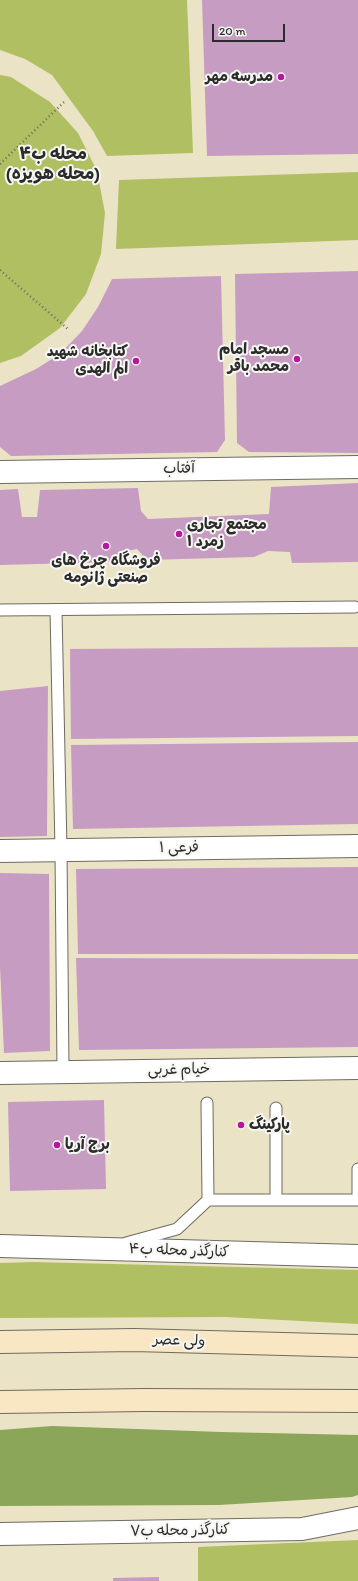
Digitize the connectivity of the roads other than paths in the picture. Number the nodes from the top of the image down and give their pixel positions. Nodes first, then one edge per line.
1 (358, 467) edge
2 (0, 472) edge
3 (355, 607) dead end
4 (0, 610) edge
5 (56, 610) junction
6 (358, 846) edge
7 (61, 850) junction
8 (0, 851) edge
9 (358, 1068) edge
10 (63, 1072) junction
11 (0, 1073) edge
12 (207, 1102) dead end
13 (276, 1108) dead end
14 (358, 1169) edge
15 (208, 1200) junction
16 (276, 1200) junction
17 (358, 1200) edge
18 (0, 1246) edge
19 (102, 1249) junction
20 (358, 1256) edge
21 (0, 1342) edge
22 (358, 1346) edge
23 (358, 1401) edge
24 (0, 1402) edge
25 (358, 1518) edge
26 (0, 1534) edge

1 - 2 street, آفتاب
3 - 5 lane
4 - 5 lane
5 - 7 lane
6 - 7 street, فرعی ۱
7 - 8 street, فرعی ۱
7 - 10 lane
9 - 10 street, خیام غربی
10 - 11 street, خیام غربی
12 - 15 lane
13 - 16 lane
14 - 17 lane
15 - 16 lane
15 - 19 lane
16 - 17 lane
18 - 19 street, کنارگذر محله ب۴
19 - 20 street, کنارگذر محله ب۴
21 - 22 main road, ولی عصر
23 - 24 main road
25 - 26 street, کنارگذر محله ب۷

